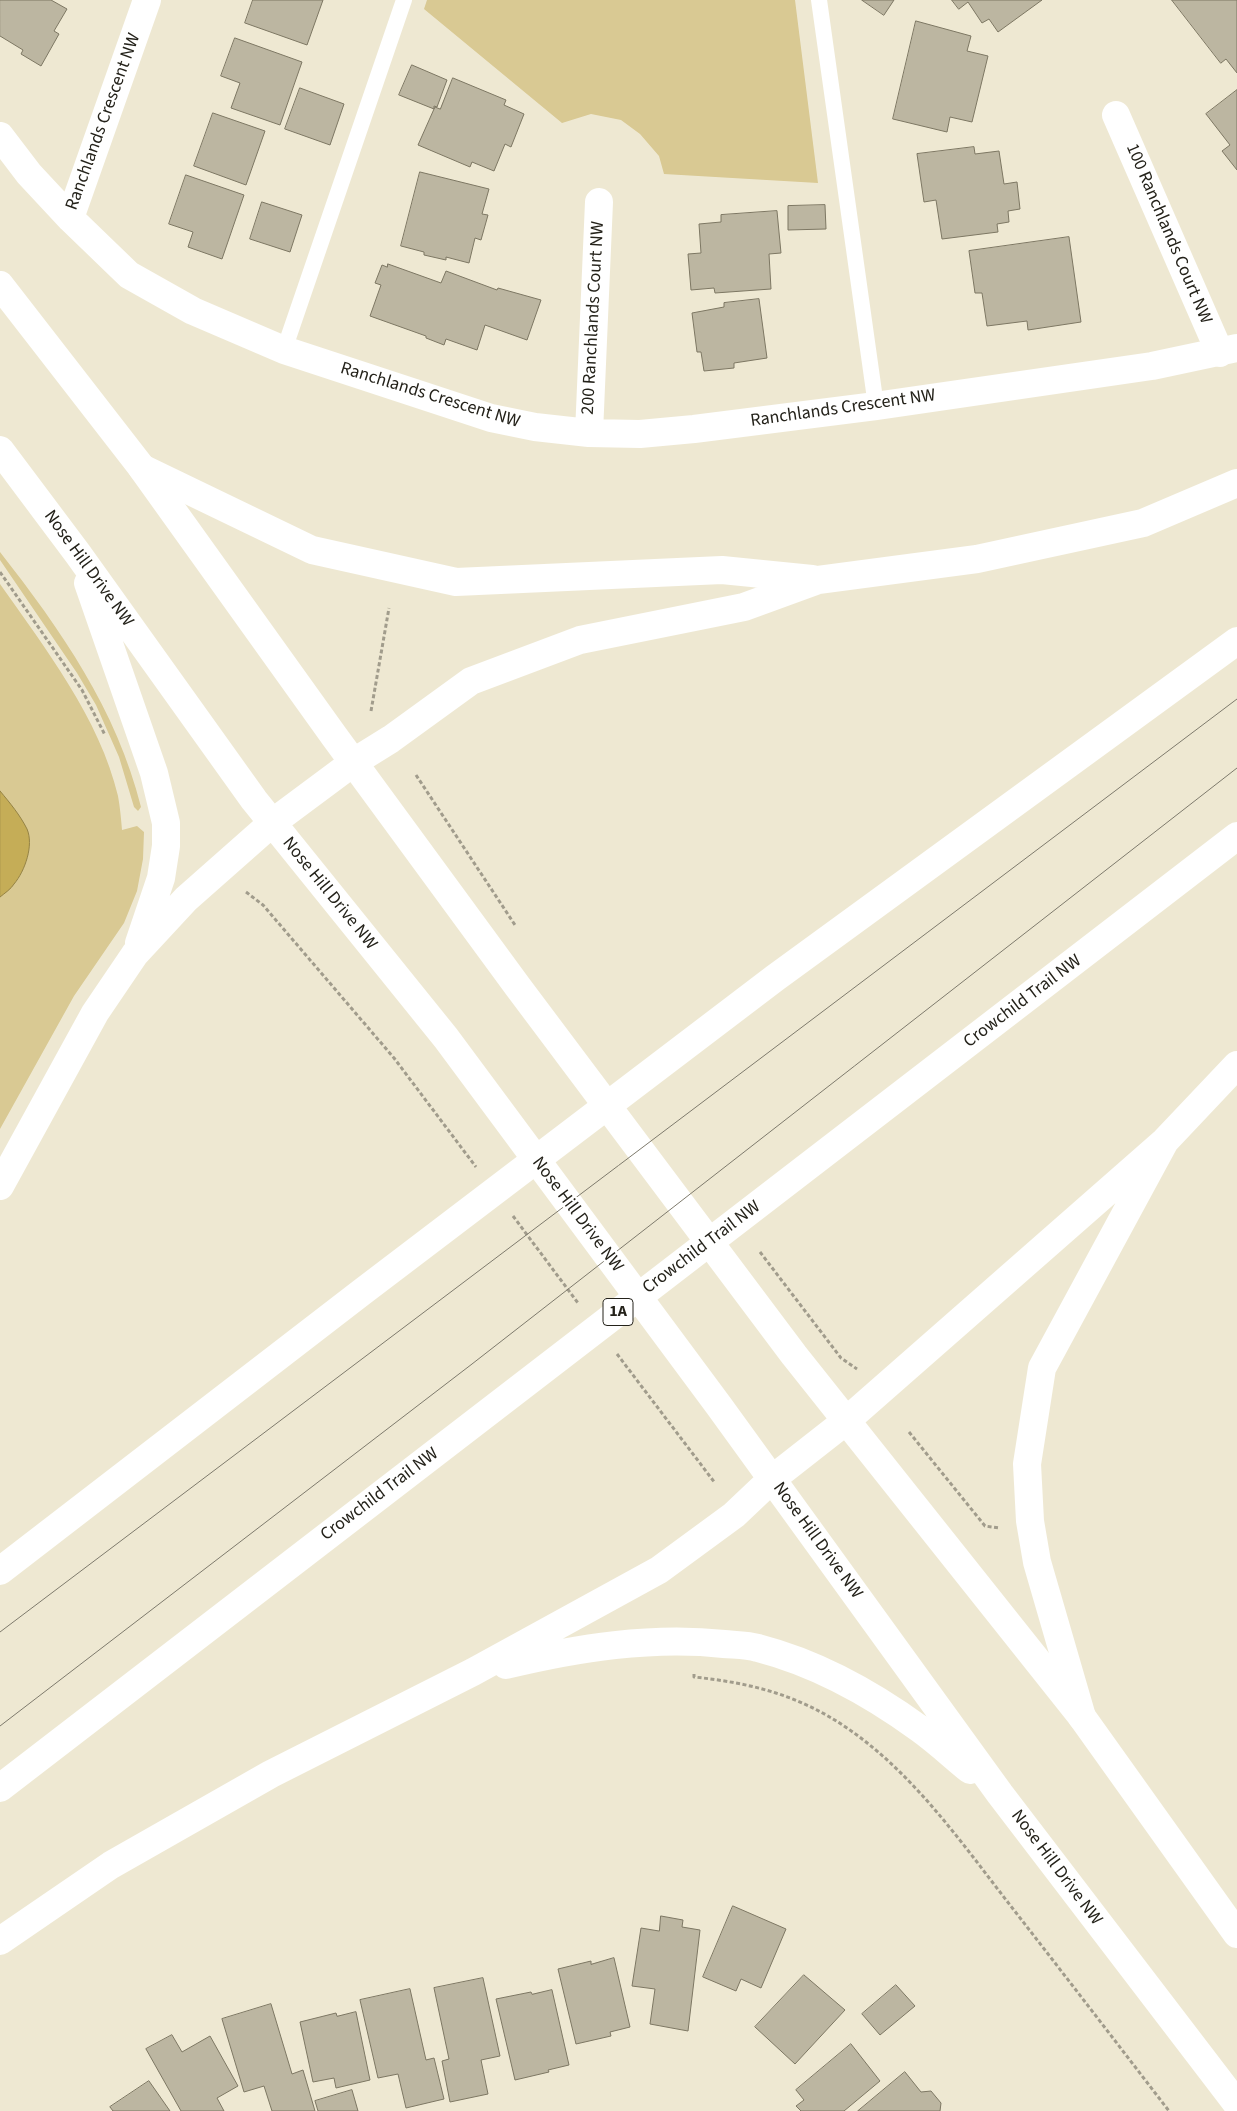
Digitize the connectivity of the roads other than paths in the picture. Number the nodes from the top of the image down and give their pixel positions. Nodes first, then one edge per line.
1 (147, 0) edge
2 (404, 0) edge
3 (819, 0) edge
4 (1116, 115) dead end
5 (0, 136) edge
6 (599, 202) dead end
7 (70, 218) junction
8 (0, 286) edge
9 (284, 350) junction
10 (1228, 350) edge
11 (876, 406) junction
12 (588, 433) junction
13 (0, 450) edge
14 (142, 468) junction
15 (1237, 483) edge
16 (78, 554) junction
17 (818, 580) junction
18 (1237, 641) edge
19 (354, 762) junction
20 (272, 823) junction
21 (1237, 836) edge
22 (135, 954) junction
23 (1237, 1065) edge
24 (1166, 1140) junction
25 (0, 1186) edge
26 (846, 1420) junction
27 (772, 1479) junction
28 (0, 1571) edge
29 (473, 1672) junction
30 (1082, 1717) junction
31 (0, 1788) edge
32 (1000, 1794) junction
33 (1237, 1934) edge
34 (0, 1941) edge
35 (1237, 2104) edge

1 - 7 main road, Ranchlands Crescent NW
2 - 9 lane
3 - 11 lane
4 - 10 main road, 100 Ranchlands Court NW
5 - 7 main road
6 - 12 main road, 200 Ranchlands Court NW
7 - 9 main road, Ranchlands Crescent NW
8 - 14 main road
9 - 12 main road, Ranchlands Crescent NW
10 - 11 main road, Ranchlands Crescent NW
11 - 12 main road, Ranchlands Crescent NW
13 - 16 main road, Nose Hill Drive NW
14 - 17 main road
14 - 19 main road
15 - 17 main road
16 - 20 main road, Nose Hill Drive NW
16 - 22 main road
17 - 19 main road
18 - 28 main road
19 - 20 main road
19 - 26 main road
20 - 22 main road
20 - 27 main road, Nose Hill Drive NW
21 - 31 main road, Crowchild Trail NW / 1A
22 - 25 main road
23 - 24 main road
24 - 26 main road
24 - 30 main road
26 - 27 main road
26 - 30 main road
27 - 29 main road
27 - 32 main road, Nose Hill Drive NW
29 - 32 main road
29 - 34 main road
30 - 33 main road
32 - 35 main road, Nose Hill Drive NW

